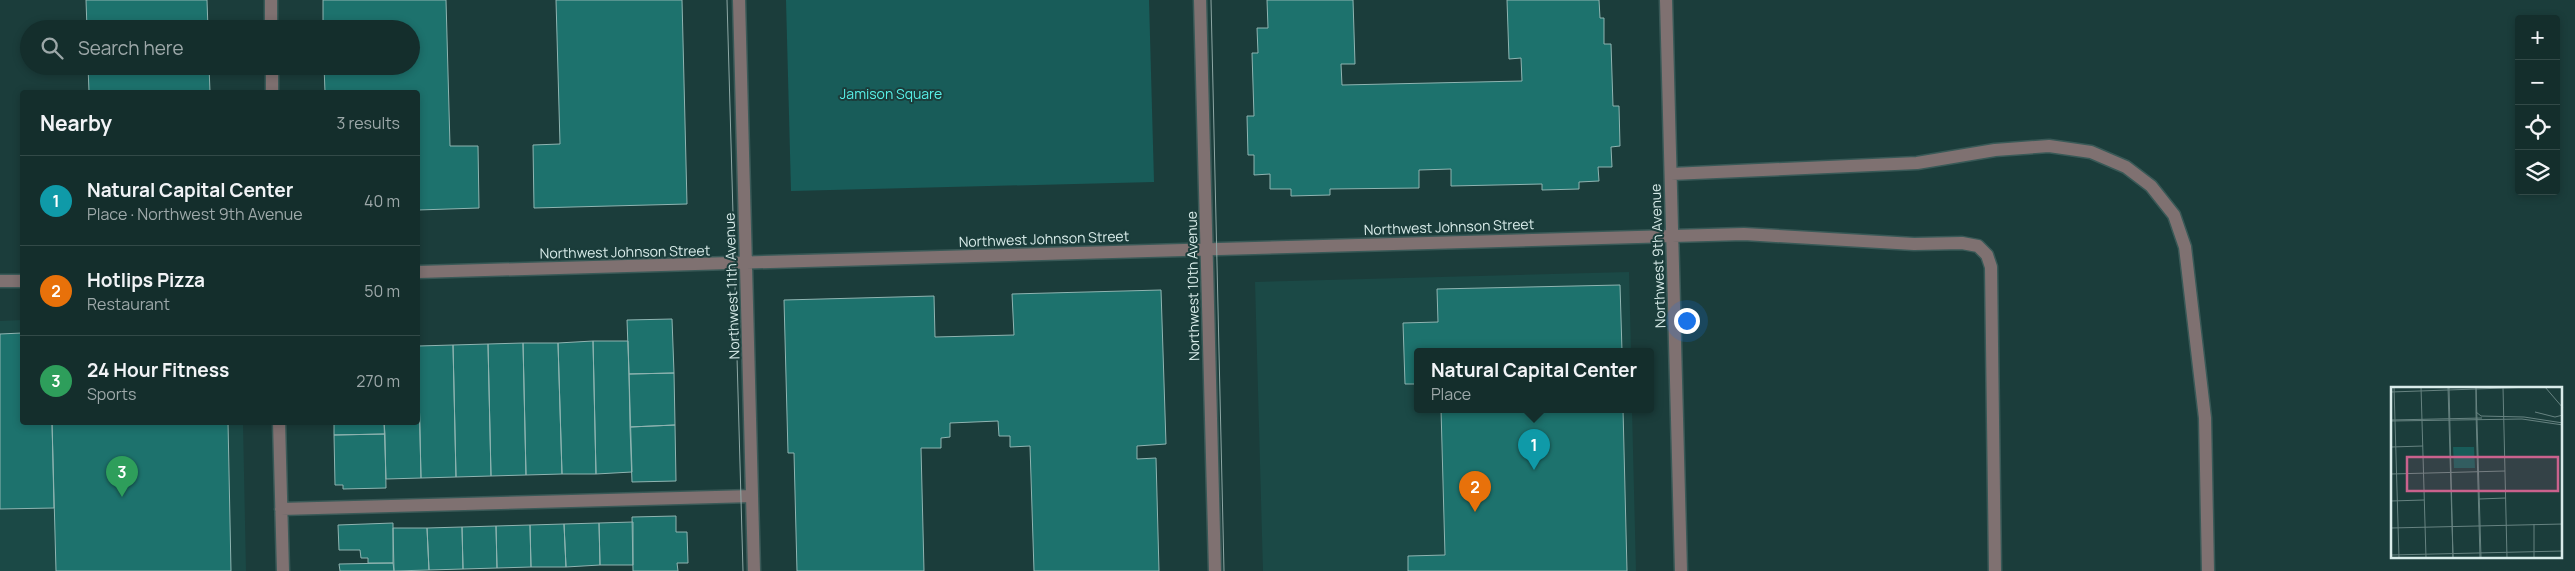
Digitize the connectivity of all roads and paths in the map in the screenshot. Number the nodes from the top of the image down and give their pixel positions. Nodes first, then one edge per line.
1 (271, 0) edge
2 (739, 0) edge
3 (1200, 0) edge
4 (1666, 0) edge
5 (271, 20) edge
6 (272, 75) edge
7 (272, 90) edge
8 (1671, 174) junction
9 (1672, 236) junction
10 (1207, 249) junction
11 (746, 264) junction
12 (420, 272) edge
13 (0, 281) edge
14 (20, 281) edge
15 (280, 425) edge
16 (752, 496) junction
17 (281, 509) junction
18 (283, 571) edge
19 (754, 571) edge
20 (1215, 571) edge
21 (1681, 571) edge
22 (1995, 571) edge
23 (2208, 571) edge

1 - 5 street
2 - 11 street, Northwest 11th Avenue
3 - 10 street, Northwest 10th Avenue
4 - 8 street, Northwest 9th Avenue
6 - 7 street
8 - 9 street, Northwest 9th Avenue
8 - 23 street
9 - 10 street, Northwest Johnson Street
9 - 21 street, Northwest 9th Avenue
9 - 22 street, Northwest Johnson Street
10 - 11 street, Northwest Johnson Street
10 - 20 street, Northwest 10th Avenue
11 - 12 street, Northwest Johnson Street
11 - 16 street, Northwest 11th Avenue
13 - 14 street
15 - 17 street
16 - 17 street
16 - 19 street, Northwest 11th Avenue
17 - 18 street

